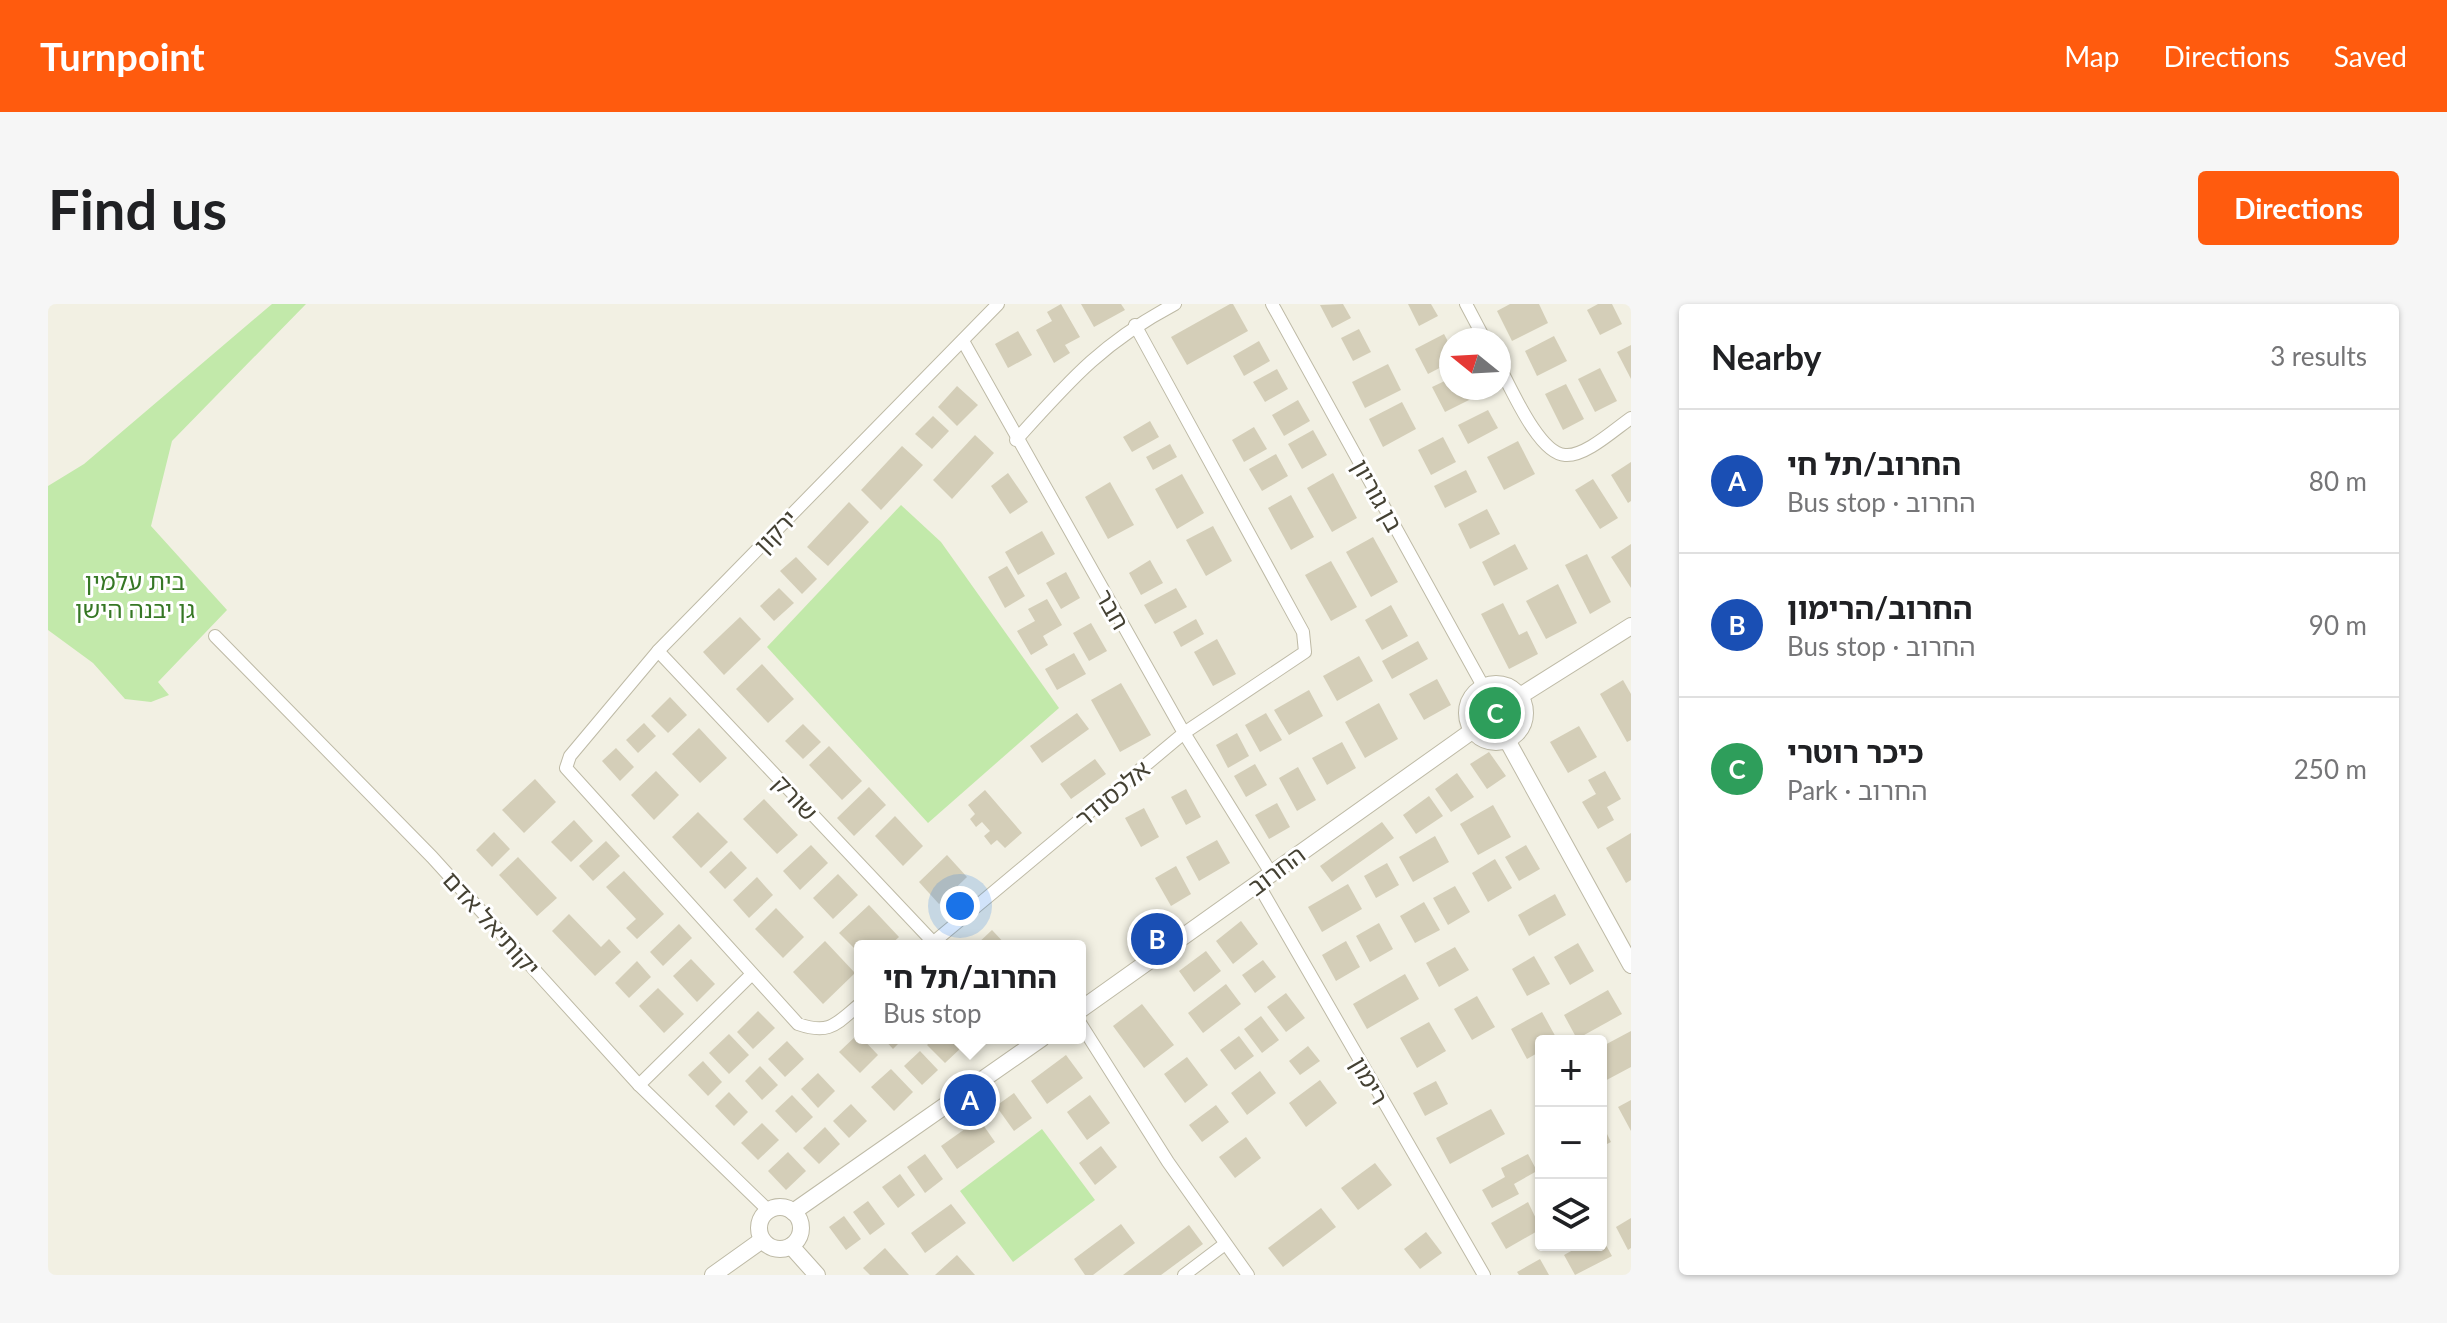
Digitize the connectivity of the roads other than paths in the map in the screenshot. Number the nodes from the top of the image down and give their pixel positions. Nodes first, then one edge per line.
1 (998, 304) edge
2 (1175, 304) edge
3 (1272, 304) edge
4 (1466, 304) edge
5 (1135, 325) junction
6 (1479, 328) edge
7 (963, 341) junction
8 (1511, 388) edge
9 (1631, 418) edge
10 (1016, 440) junction
11 (1631, 626) edge
12 (215, 636) dead end
13 (658, 651) junction
14 (1483, 686) junction
15 (1520, 696) junction
16 (1472, 731) junction
17 (1184, 733) junction
18 (1507, 740) junction
19 (1265, 878) junction
20 (927, 940) edge
21 (936, 940) edge
22 (1631, 965) edge
23 (752, 974) junction
24 (1086, 1006) edge
25 (854, 1009) edge
26 (1086, 1032) edge
27 (1033, 1044) edge
28 (639, 1085) junction
29 (768, 1210) junction
30 (793, 1212) junction
31 (762, 1240) junction
32 (1225, 1244) junction
33 (791, 1246) junction
34 (713, 1275) edge
35 (817, 1275) edge
36 (1184, 1275) edge
37 (1248, 1275) edge
38 (1484, 1275) edge

1 - 7 street, ירקון
2 - 5 street
3 - 14 street, בן גוריון
4 - 6 street
5 - 10 street
5 - 17 street, אלכסנדר
7 - 10 street, חבר
7 - 13 street, ירקון
8 - 9 street
10 - 17 street, חבר
11 - 15 street
12 - 28 street, יקותיאל אדם
13 - 20 street, שורק
13 - 23 street, ירקון
14 - 15 street
14 - 16 street
15 - 18 street
16 - 18 street
16 - 19 street, החרוב
17 - 19 street, חבר
17 - 21 street, אלכסנדר
18 - 22 street
19 - 24 street, החרוב
19 - 38 street, רימון
23 - 25 street
23 - 28 street
26 - 32 street
27 - 30 street
28 - 29 street, יקותיאל אדם
29 - 30 street
29 - 31 street
30 - 33 street
31 - 33 street
31 - 34 street
32 - 36 street
32 - 37 street
33 - 35 street

